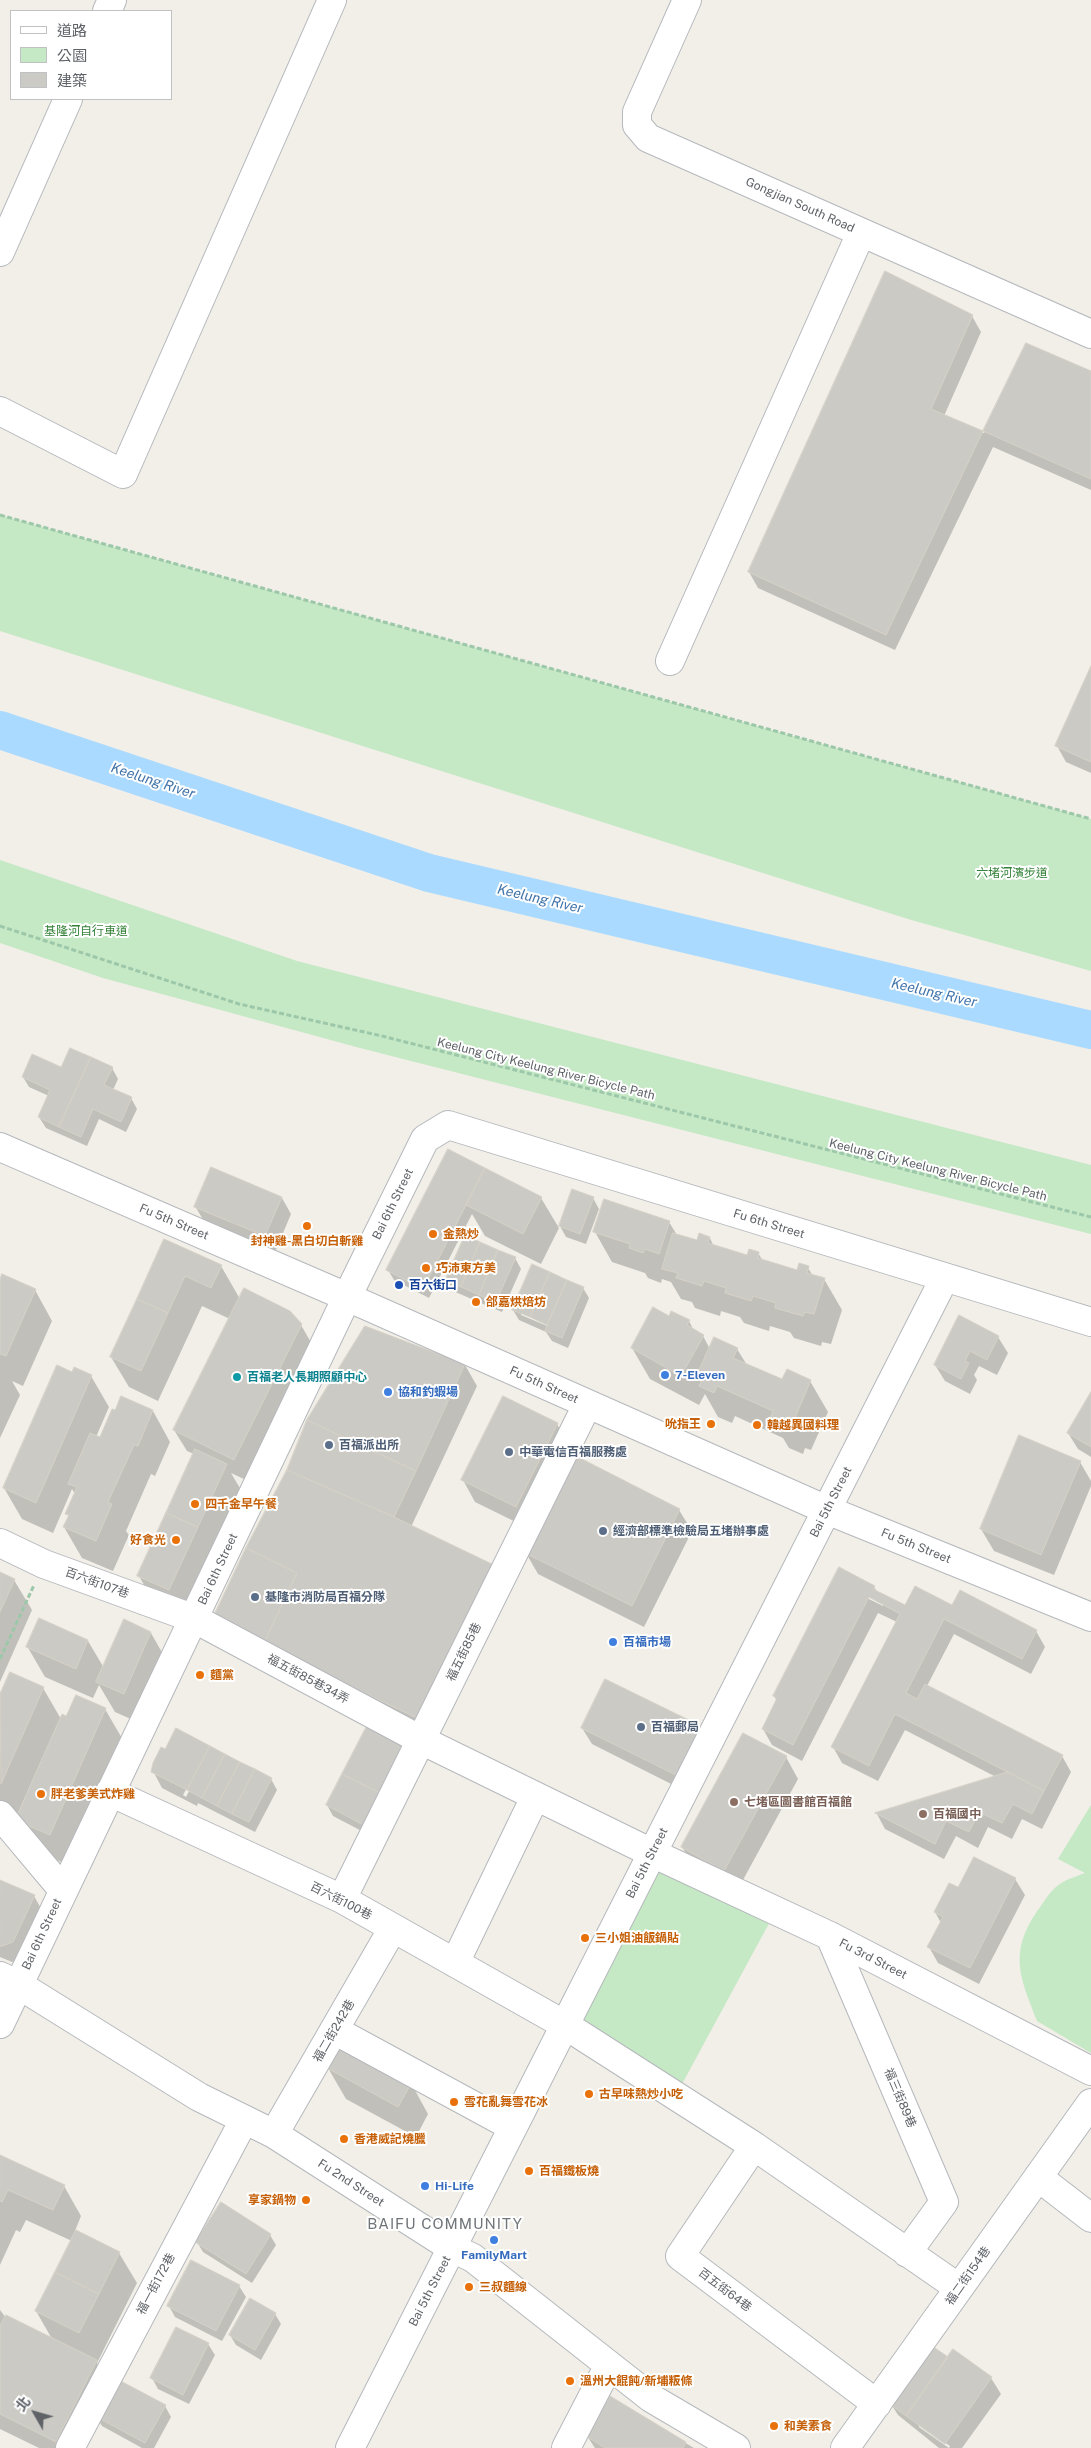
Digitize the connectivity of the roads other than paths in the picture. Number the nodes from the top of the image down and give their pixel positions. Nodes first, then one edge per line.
1 (332, 0) edge
2 (687, 0) edge
3 (68, 100) edge
4 (861, 232) junction
5 (0, 252) edge
6 (1091, 334) edge
7 (0, 411) edge
8 (670, 662) dead end
9 (448, 1125) joint
10 (0, 1147) edge
11 (944, 1278) junction
12 (347, 1297) junction
13 (1091, 1322) edge
14 (588, 1405) junction
15 (826, 1510) junction
16 (0, 1543) edge
17 (1091, 1617) edge
18 (195, 1619) junction
19 (421, 1740) junction
20 (110, 1792) junction
21 (535, 1797) junction
22 (0, 1814) edge
23 (652, 1854) junction
24 (63, 1890) junction
25 (342, 1899) junction
26 (392, 1928) junction
27 (830, 1936) junction
28 (455, 1963) junction
29 (9, 1980) edge
30 (0, 2024) edge
31 (565, 2025) junction
32 (334, 2030) junction
33 (1091, 2071) edge
34 (1091, 2103) edge
35 (244, 2120) junction
36 (513, 2127) junction
37 (274, 2134) junction
38 (754, 2146) junction
39 (1038, 2177) junction
40 (1091, 2218) edge
41 (452, 2248) junction
42 (907, 2253) junction
43 (959, 2288) junction
44 (609, 2365) junction
45 (876, 2404) junction
46 (70, 2448) edge
47 (350, 2448) edge
48 (566, 2448) edge
49 (736, 2448) edge
50 (845, 2448) edge

1 - 7 street
2 - 4 street, Gongjian South Road
3 - 5 street
4 - 6 street, Gongjian South Road
4 - 8 street
9 - 11 street, Fu 6th Street
9 - 12 street, Bai 6th Street
10 - 12 street, Fu 5th Street
11 - 13 street, Fu 6th Street
11 - 15 street, Bai 5th Street
12 - 14 street, Fu 5th Street
12 - 18 street, Bai 6th Street
14 - 15 street, Fu 5th Street
14 - 19 street, 福五街85巷
15 - 17 street, Fu 5th Street
15 - 23 street, Bai 5th Street
16 - 18 street, 百六街107巷
18 - 19 street, 福五街85巷34弄
18 - 20 street, Bai 6th Street
19 - 21 street, 福五街85巷34弄
19 - 25 street, 福五街85巷
20 - 24 street, Bai 6th Street
20 - 25 street, 百六街100巷
21 - 23 street, Fu 3rd Street
21 - 28 street
22 - 24 street
23 - 27 street, Fu 3rd Street
23 - 31 street, Bai 5th Street
24 - 29 street, Bai 6th Street
25 - 26 street, 百六街100巷
26 - 28 street, 百六街100巷
26 - 32 street, 福二街242巷
27 - 33 street, Fu 3rd Street
27 - 42 street, 福三街89巷
28 - 31 street, 百六街100巷
29 - 30 street, Bai 6th Street
29 - 35 street, Fu 2nd Street
31 - 36 street, Bai 5th Street
31 - 38 street
32 - 36 street
32 - 37 street, 福二街242巷
34 - 39 street, 福二街154巷
35 - 37 street, Fu 2nd Street
35 - 46 street, 福一街172巷
36 - 41 street, Bai 5th Street
37 - 41 street, Fu 2nd Street
38 - 42 street
38 - 45 street, 百五街64巷
39 - 40 street
39 - 43 street, 福二街154巷
41 - 44 street, Fu 2nd Street
41 - 47 street, Bai 5th Street
42 - 43 street
43 - 45 street, 福二街154巷
44 - 48 street
44 - 49 street, Fu 2nd Street
45 - 50 street, 福二街154巷

